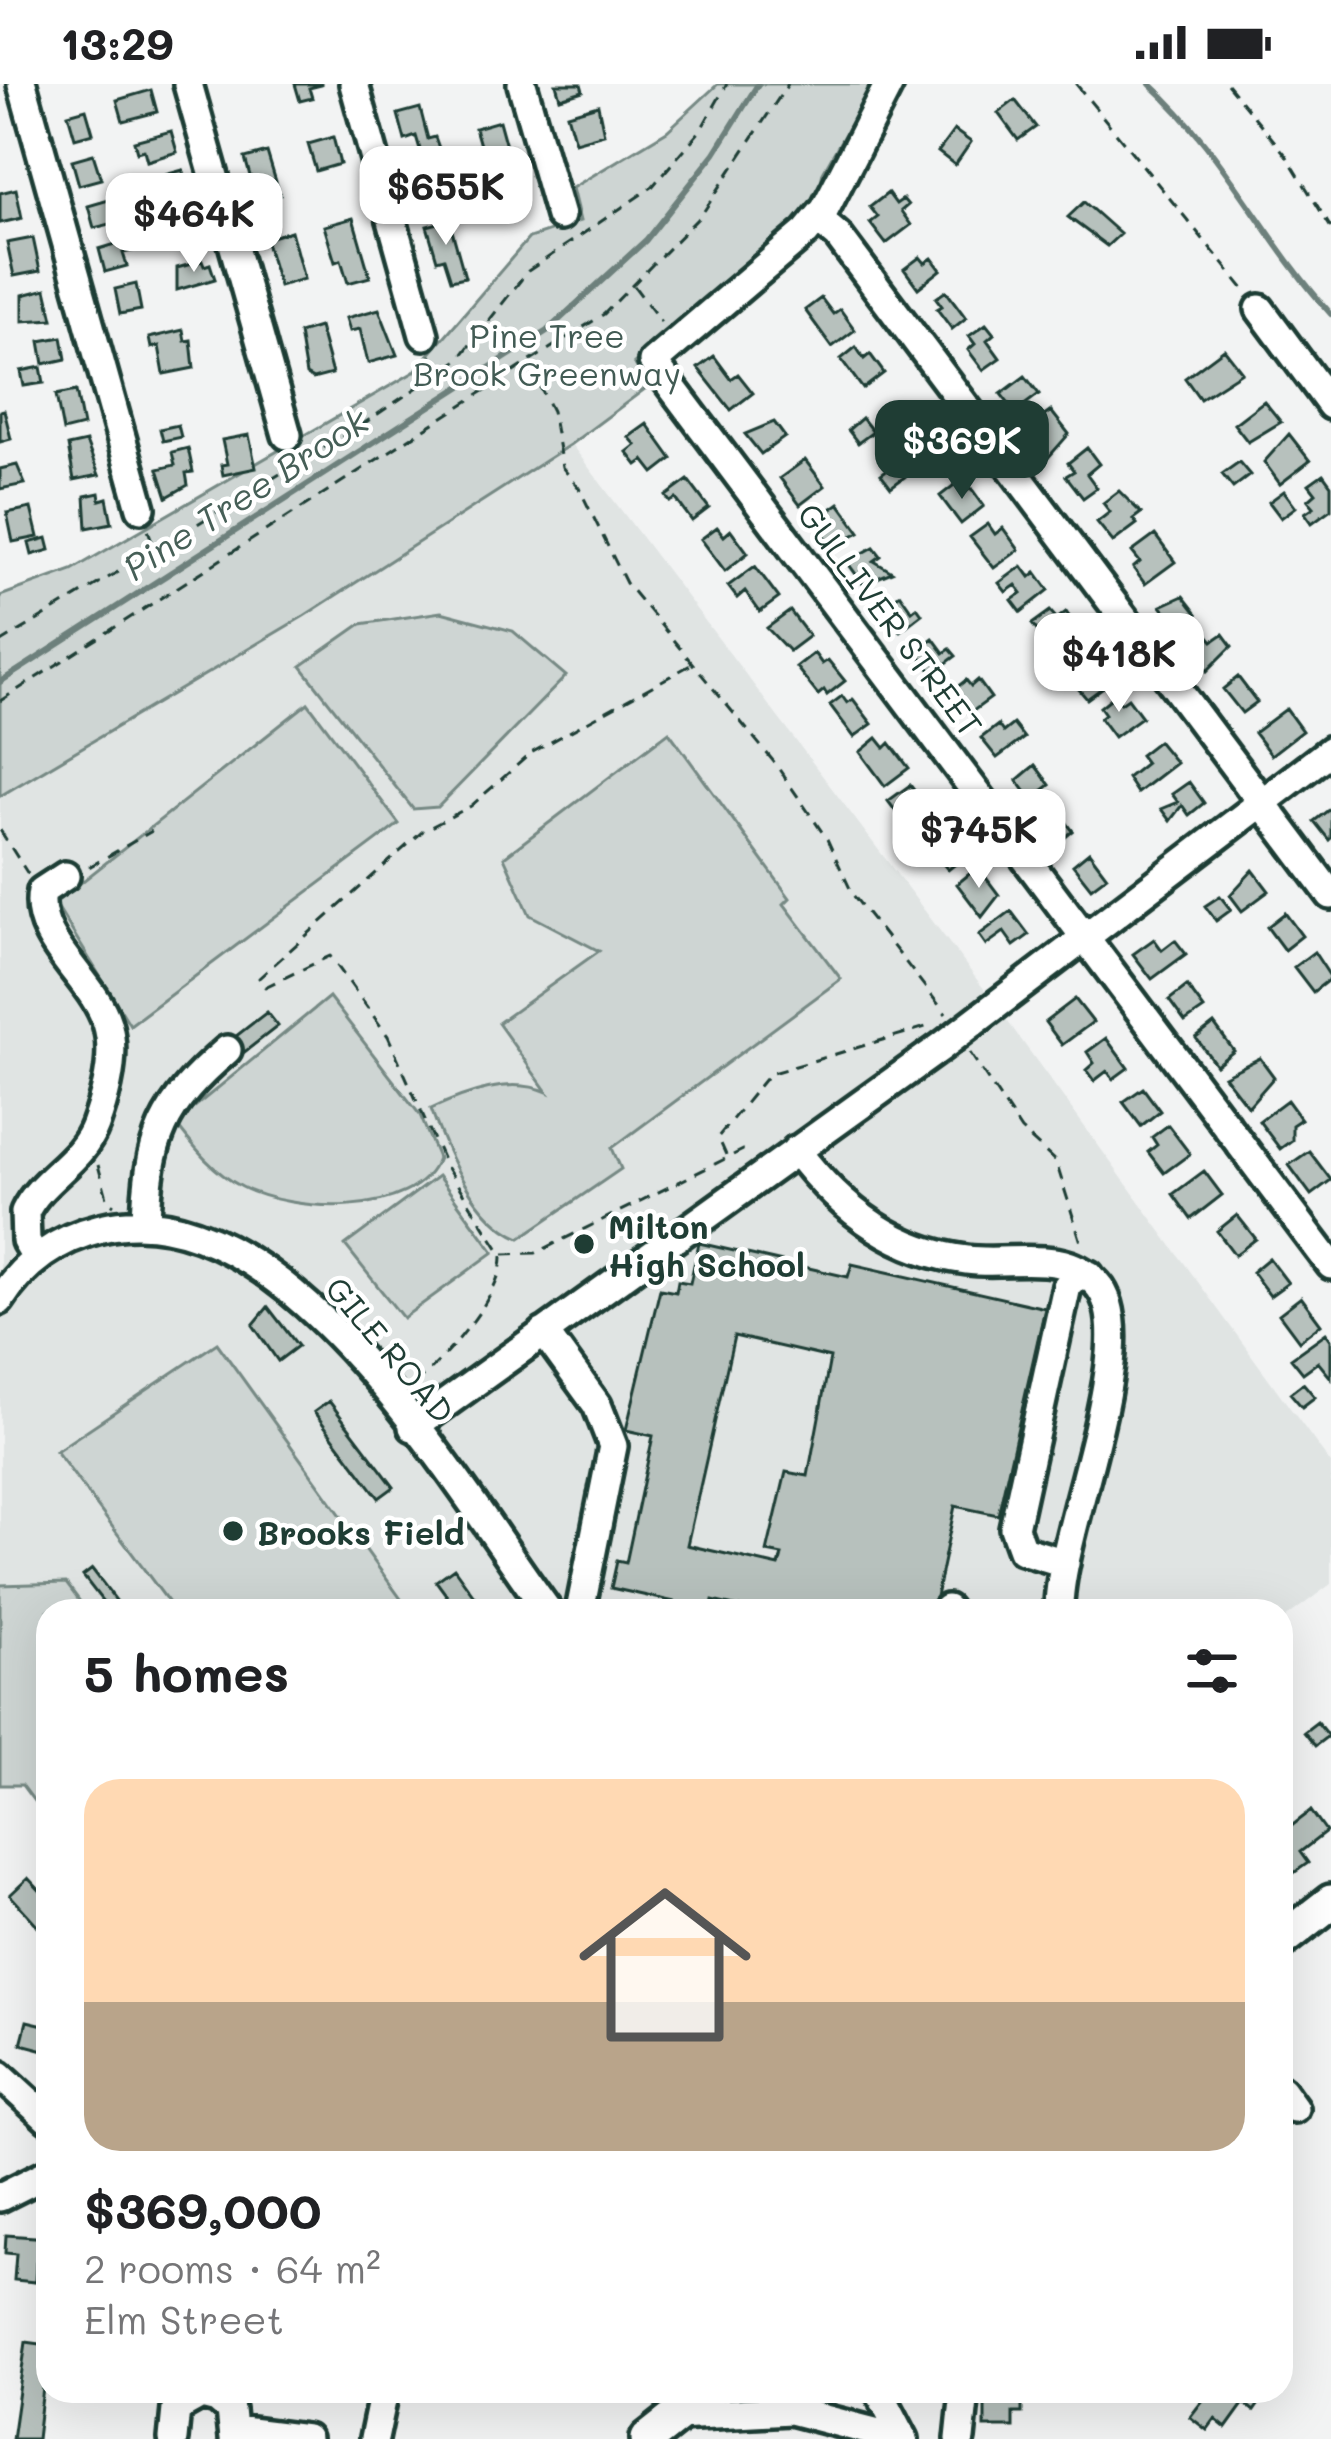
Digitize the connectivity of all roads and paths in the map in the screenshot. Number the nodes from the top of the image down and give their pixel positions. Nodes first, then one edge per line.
1 (22, 84) edge
2 (188, 84) edge
3 (354, 84) edge
4 (522, 84) edge
5 (728, 84) edge
6 (788, 84) edge
7 (890, 84) edge
8 (1076, 84) edge
9 (1226, 84) edge
10 (560, 216) dead end
11 (818, 219) junction
12 (1331, 228) edge
13 (633, 285) junction
14 (1260, 309) joint
15 (424, 335) dead end
16 (677, 343) junction
17 (529, 365) junction
18 (1331, 405) edge
19 (286, 435) dead end
20 (141, 508) dead end
21 (0, 643) edge
22 (694, 664) junction
23 (0, 701) edge
24 (1331, 750) edge
25 (1262, 803) junction
26 (0, 830) edge
27 (152, 831) dead end
28 (53, 883) junction
29 (1331, 895) edge
30 (1084, 938) junction
31 (955, 1027) junction
32 (227, 1050) dead end
33 (91, 1137) junction
34 (796, 1150) junction
35 (727, 1157) junction
36 (767, 1171) junction
37 (146, 1224) junction
38 (1081, 1242) dead end
39 (502, 1254) junction
40 (36, 1258) junction
41 (1331, 1265) edge
42 (1089, 1275) junction
43 (0, 1300) edge
44 (544, 1332) junction
45 (392, 1401) junction
46 (413, 1427) junction
47 (1065, 1563) junction
48 (539, 1599) edge
49 (582, 1599) edge
50 (1060, 1599) edge
51 (1331, 1902) edge
52 (1293, 1931) edge
53 (0, 2075) edge
54 (36, 2108) edge
55 (36, 2179) edge
56 (0, 2197) edge
57 (183, 2403) edge
58 (223, 2403) edge
59 (382, 2403) edge
60 (694, 2403) edge
61 (885, 2403) edge
62 (964, 2403) edge
63 (677, 2416) junction
64 (234, 2435) edge
65 (172, 2439) edge
66 (307, 2439) edge
67 (374, 2439) edge
68 (648, 2439) edge
69 (903, 2439) edge
70 (960, 2439) edge

1 - 20 street
2 - 19 street
3 - 15 street
4 - 10 street
5 - 21 path
6 - 13 path
7 - 11 street
8 - 14 path
9 - 12 path
11 - 16 street
11 - 25 street
13 - 16 path
13 - 17 path
14 - 18 street
16 - 30 street, GULLIVER STREET
17 - 22 path
17 - 23 path
22 - 31 path
22 - 39 path
24 - 25 street
25 - 29 street
25 - 30 street
26 - 28 path
27 - 28 path
28 - 33 street
30 - 31 street
30 - 41 street, GULLIVER STREET
31 - 34 street
31 - 35 path
31 - 38 path
32 - 37 street
33 - 37 path
33 - 40 street
34 - 36 street
34 - 42 street
35 - 36 path
35 - 39 path
36 - 44 street
37 - 40 street, GILE ROAD
37 - 45 street, GILE ROAD
39 - 45 path
40 - 43 street, GILE ROAD
42 - 47 street
42 - 47 street
44 - 46 street
44 - 49 street
45 - 46 street, GILE ROAD
46 - 48 street, GILE ROAD
47 - 50 street
51 - 52 main road
53 - 54 street
55 - 56 street
57 - 65 street
58 - 64 street
59 - 67 street
60 - 63 main road
61 - 69 street
62 - 70 street
63 - 68 main road
63 - 69 street
64 - 66 street

